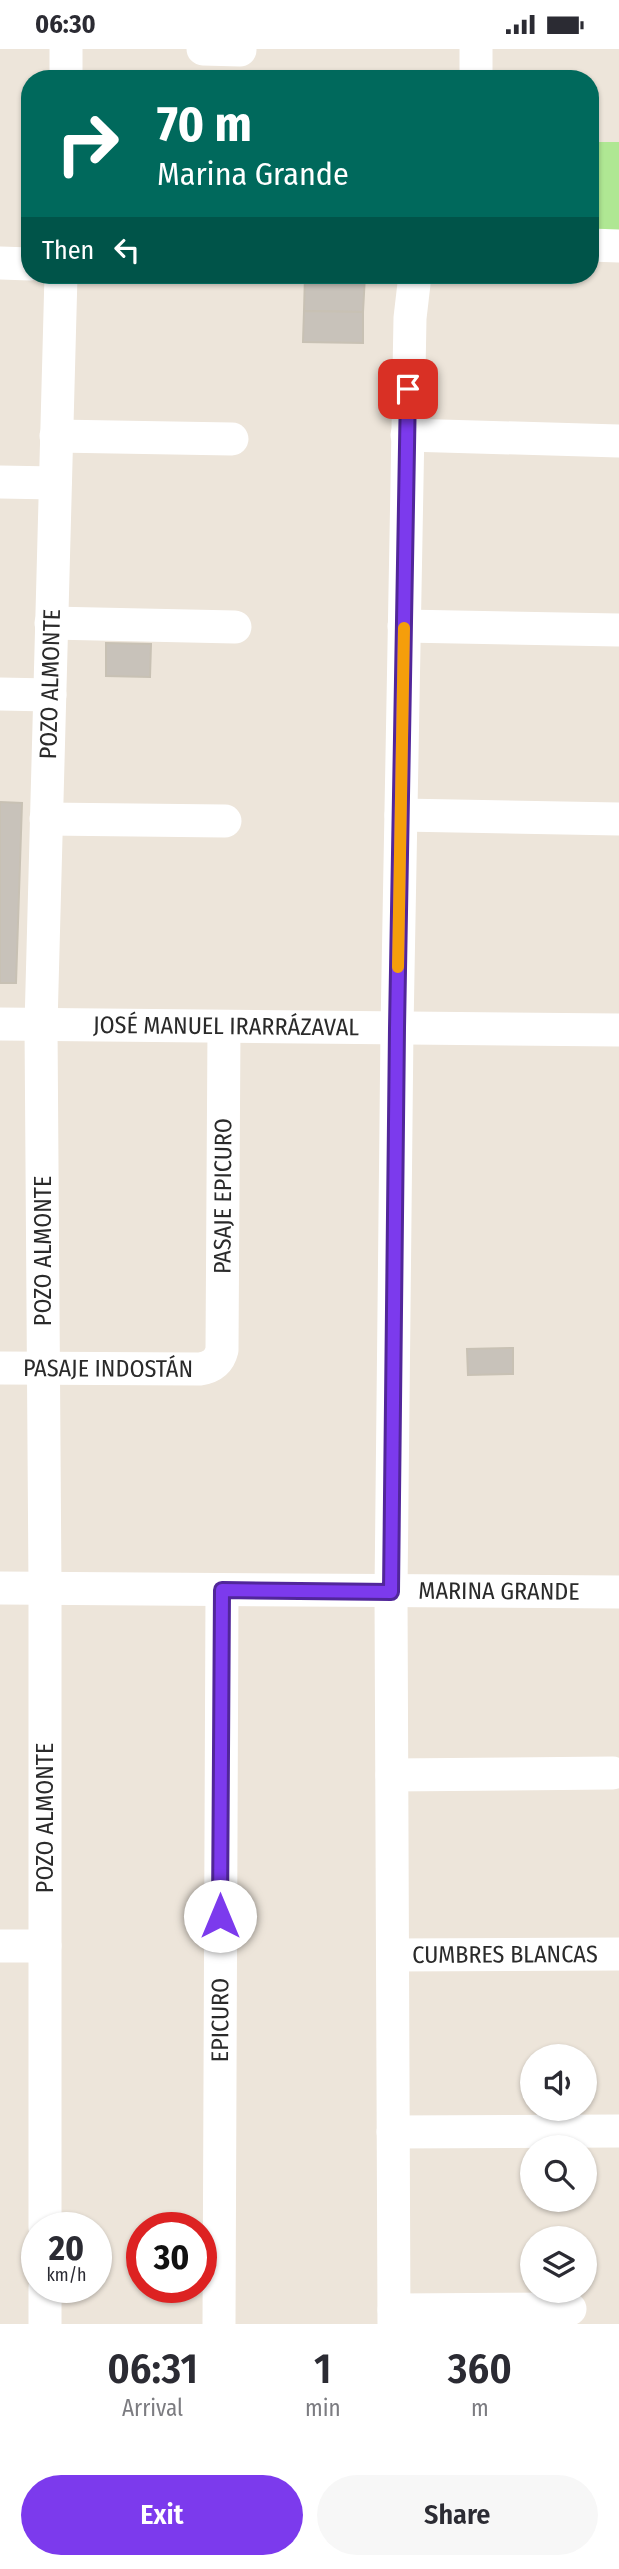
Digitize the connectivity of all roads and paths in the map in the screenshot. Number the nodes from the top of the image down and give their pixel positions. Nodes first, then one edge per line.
1 (66, 49) edge
2 (203, 49) edge
3 (476, 49) edge
4 (240, 50) edge
5 (65, 70) edge
6 (476, 70) edge
7 (599, 245) edge
8 (619, 246) edge
9 (0, 263) edge
10 (21, 264) edge
11 (61, 284) edge
12 (414, 284) edge
13 (407, 435) junction
14 (56, 436) junction
15 (232, 439) dead end
16 (619, 441) edge
17 (0, 482) edge
18 (55, 483) junction
19 (51, 623) junction
20 (404, 626) junction
21 (235, 627) dead end
22 (619, 630) edge
23 (0, 694) edge
24 (50, 695) junction
25 (401, 815) junction
26 (46, 819) junction
27 (619, 819) edge
28 (225, 821) dead end
29 (0, 1024) edge
30 (41, 1025) junction
31 (224, 1027) junction
32 (397, 1028) junction
33 (619, 1030) edge
34 (216, 1363) joint
35 (0, 1368) edge
36 (43, 1368) junction
37 (0, 1588) edge
38 (46, 1588) junction
39 (222, 1590) junction
40 (391, 1592) junction
41 (619, 1592) edge
42 (613, 1773) dead end
43 (392, 1775) junction
44 (0, 1946) edge
45 (45, 1946) junction
46 (619, 1954) edge
47 (393, 1955) junction
48 (619, 2131) edge
49 (393, 2132) junction
50 (45, 2212) edge
51 (45, 2303) edge
52 (570, 2309) dead end
53 (394, 2317) edge
54 (44, 2324) edge
55 (219, 2324) edge

1 - 5 street
2 - 4 street
3 - 6 street
7 - 8 street
9 - 10 street
11 - 14 street, POZO ALMONTE
12 - 13 street, CUMBRES BLANCAS
13 - 16 street
13 - 20 street, CUMBRES BLANCAS
14 - 15 street
14 - 18 street, POZO ALMONTE
17 - 18 street
18 - 19 street, POZO ALMONTE
19 - 21 street
19 - 24 street, POZO ALMONTE
20 - 22 street
20 - 25 street, CUMBRES BLANCAS
23 - 24 street
24 - 26 street, POZO ALMONTE
25 - 27 street
25 - 32 street, CUMBRES BLANCAS
26 - 28 street
26 - 30 street, POZO ALMONTE
29 - 30 street, JOSÉ MANUEL IRARRÁZAVAL
30 - 31 street, JOSÉ MANUEL IRARRÁZAVAL
30 - 36 street, POZO ALMONTE
31 - 32 street, JOSÉ MANUEL IRARRÁZAVAL
31 - 34 street, PASAJE EPICURO
32 - 33 street, JOSÉ MANUEL IRARRÁZAVAL
32 - 40 street, CUMBRES BLANCAS
34 - 36 street, PASAJE INDOSTÁN
35 - 36 street, PASAJE INDOSTÁN
36 - 38 street, POZO ALMONTE
37 - 38 street, MARINA GRANDE
38 - 39 street, MARINA GRANDE
38 - 45 street, POZO ALMONTE
39 - 40 street, MARINA GRANDE
39 - 55 street, EPICURO
40 - 41 street, MARINA GRANDE
40 - 43 street, CUMBRES BLANCAS
42 - 43 street
43 - 47 street, CUMBRES BLANCAS
44 - 45 street
45 - 50 street, POZO ALMONTE
46 - 47 street, CUMBRES BLANCAS
47 - 49 street, CUMBRES BLANCAS
48 - 49 street
49 - 53 street, CUMBRES BLANCAS
51 - 54 street
52 - 53 street, CUMBRES BLANCAS

